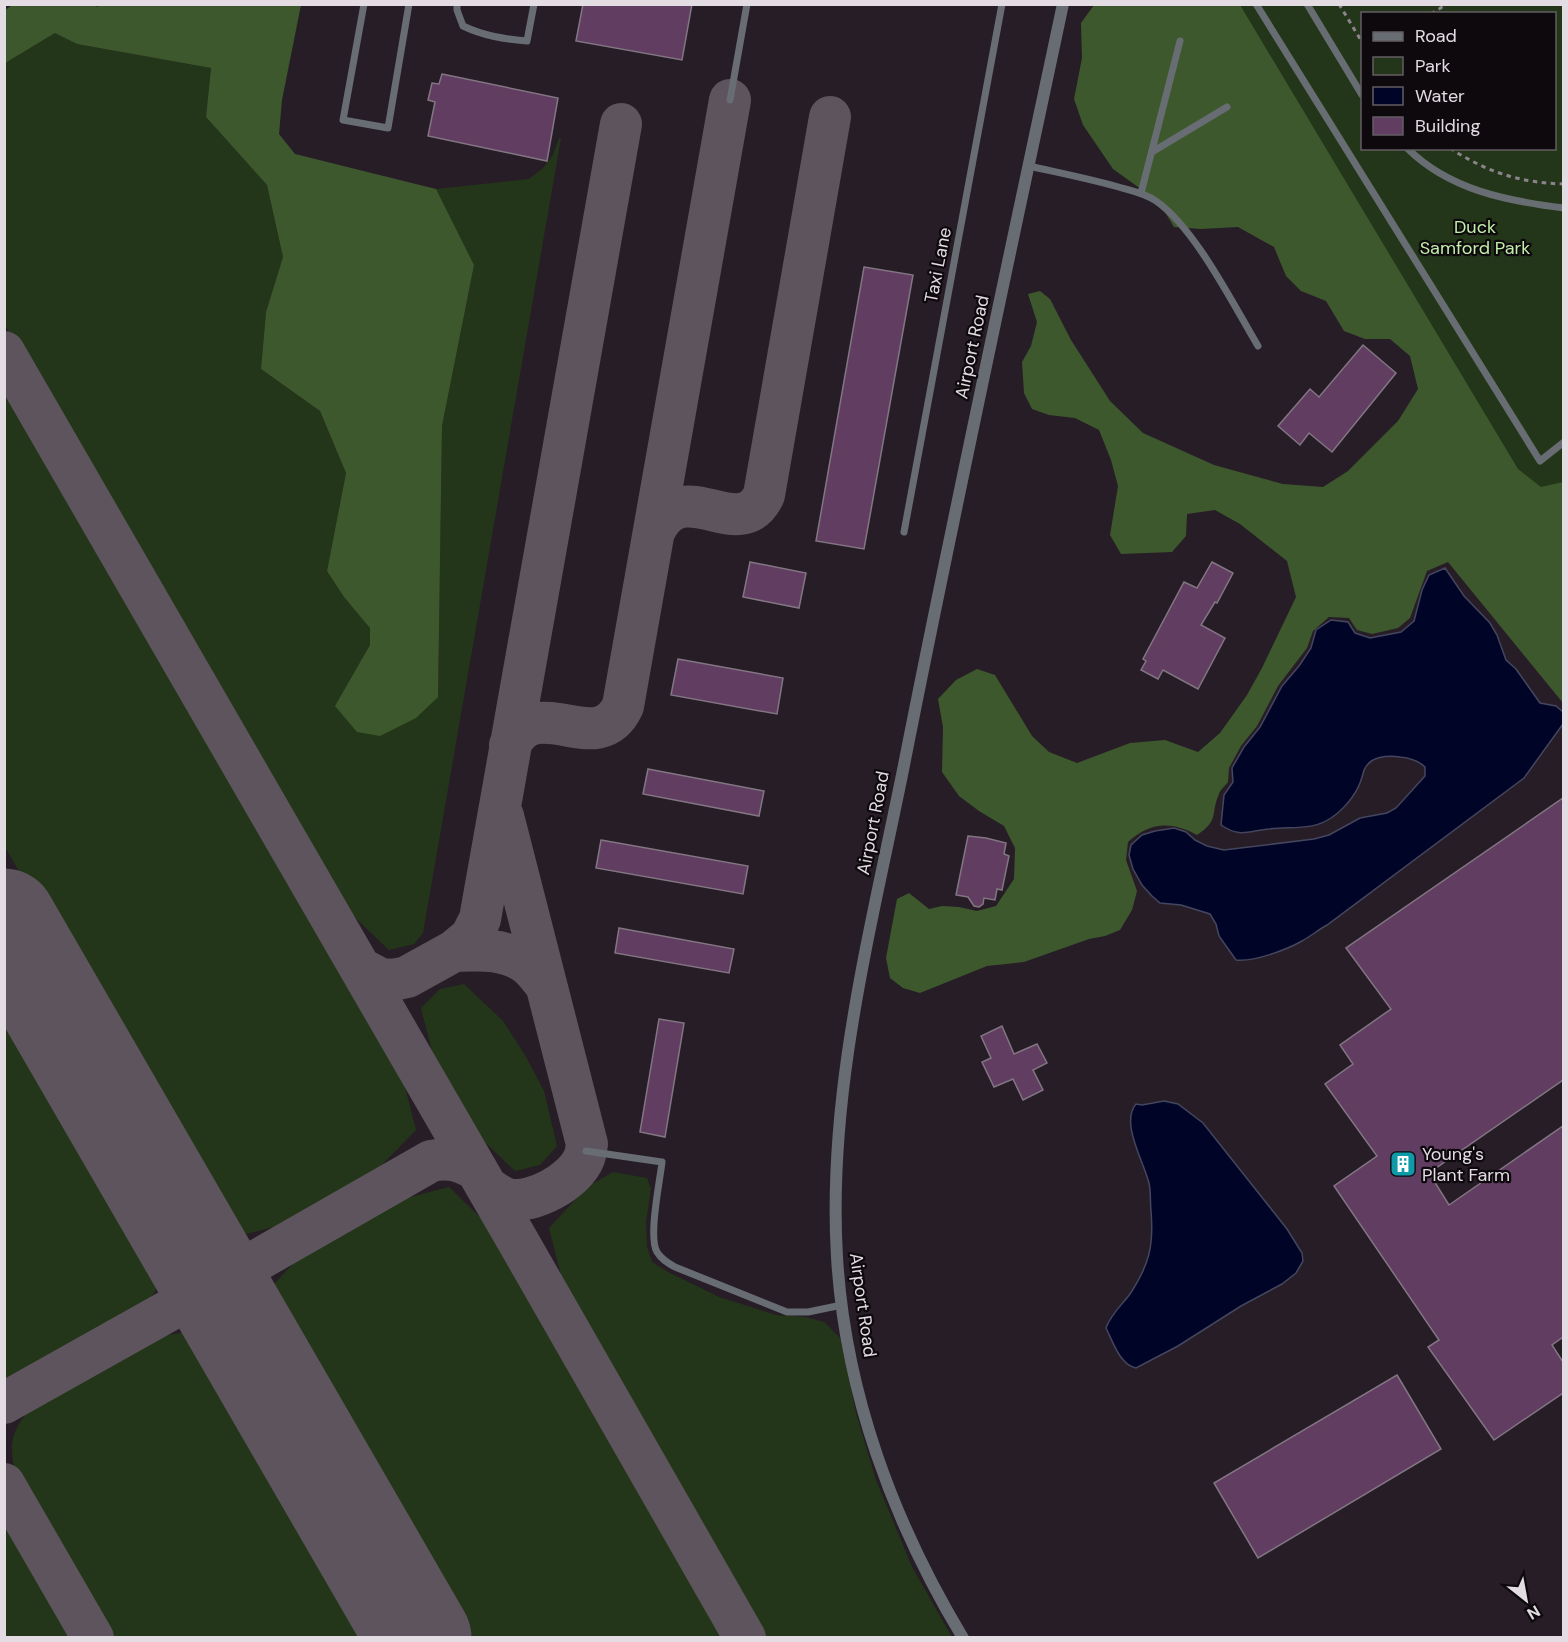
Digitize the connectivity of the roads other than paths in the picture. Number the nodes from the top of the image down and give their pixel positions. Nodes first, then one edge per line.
1 (364, 4) edge
2 (409, 4) edge
3 (457, 4) edge
4 (534, 4) edge
5 (747, 4) edge
6 (1002, 4) edge
7 (1063, 4) edge
8 (1257, 4) edge
9 (1307, 4) edge
10 (1180, 41) dead end
11 (1361, 93) edge
12 (730, 100) dead end
13 (1227, 107) dead end
14 (1410, 150) edge
15 (1152, 152) junction
16 (1029, 166) junction
17 (1141, 193) junction
18 (1563, 208) edge
19 (1258, 346) dead end
20 (1563, 442) edge
21 (904, 532) dead end
22 (586, 1151) dead end
23 (843, 1305) junction
24 (963, 1638) edge

1 - 2 lane
3 - 4 lane
5 - 12 lane
6 - 21 lane, Taxi Lane
7 - 16 street, Airport Road
8 - 20 lane
9 - 11 lane
10 - 15 lane
13 - 15 lane
14 - 18 lane
15 - 17 lane
16 - 17 lane
16 - 23 street, Airport Road
17 - 19 lane
22 - 23 lane
23 - 24 street, Airport Road

